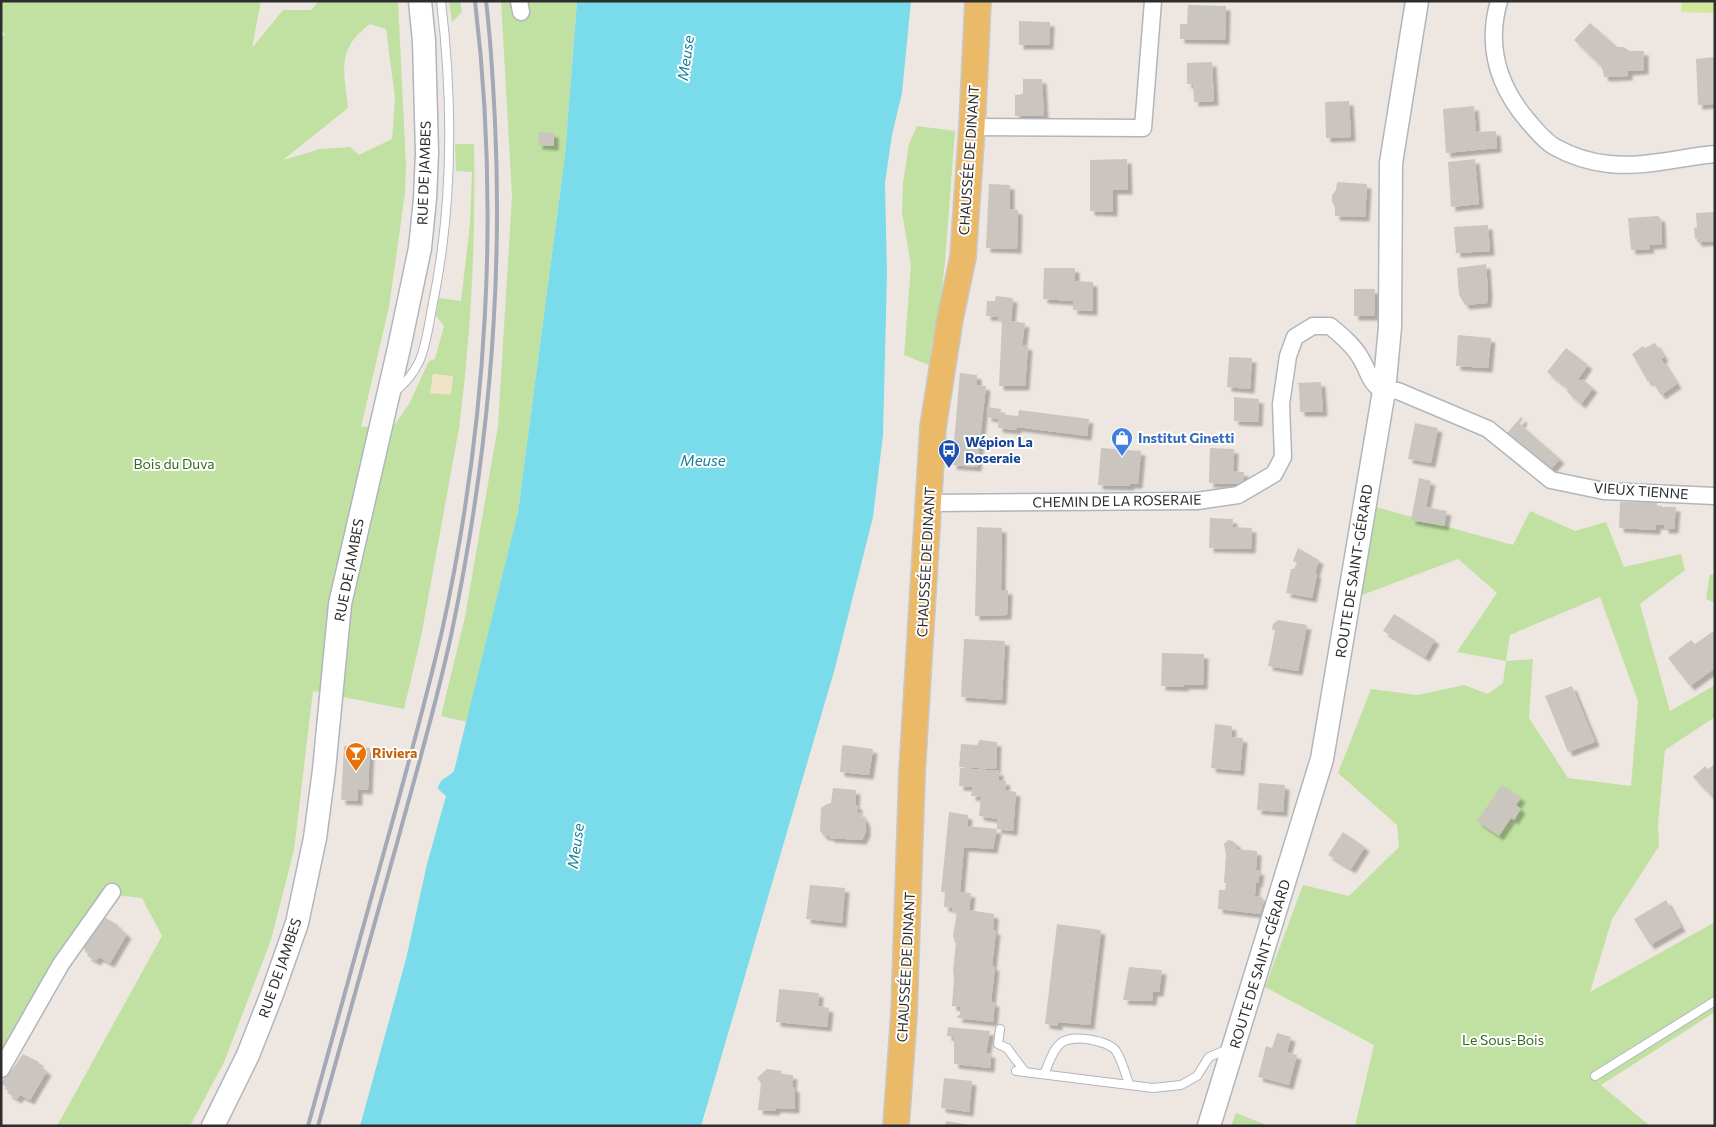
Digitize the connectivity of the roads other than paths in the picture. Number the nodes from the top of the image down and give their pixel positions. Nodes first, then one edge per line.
1 (420, 1) edge
2 (441, 1) edge
3 (978, 1) edge
4 (1153, 1) edge
5 (1417, 1) edge
6 (1499, 1) edge
7 (972, 127) junction
8 (1715, 154) edge
9 (1384, 391) junction
10 (387, 399) junction
11 (1715, 496) edge
12 (930, 503) junction
13 (112, 892) dead end
14 (1715, 1001) edge
15 (1000, 1029) dead end
16 (1234, 1046) junction
17 (1, 1069) edge
18 (1016, 1071) dead end
19 (1025, 1072) junction
20 (1044, 1074) junction
21 (1595, 1076) dead end
22 (1129, 1084) junction
23 (213, 1126) edge
24 (896, 1126) edge
25 (1209, 1126) edge

1 - 10 main road, RUE DE JAMBES
2 - 10 lane
3 - 7 main road, CHAUSSÉE DE DINANT
4 - 7 street
5 - 9 main road, ROUTE DE SAINT-GÉRARD
6 - 8 street
7 - 12 main road, CHAUSSÉE DE DINANT
9 - 11 street, VIEUX TIENNE
9 - 12 street, CHEMIN DE LA ROSERAIE
9 - 16 main road, ROUTE DE SAINT-GÉRARD
10 - 23 main road, RUE DE JAMBES
12 - 24 main road, CHAUSSÉE DE DINANT
13 - 17 street
14 - 21 lane
15 - 19 lane
16 - 22 lane
16 - 25 main road, ROUTE DE SAINT-GÉRARD
18 - 19 lane
19 - 20 lane
20 - 22 lane
20 - 22 lane

